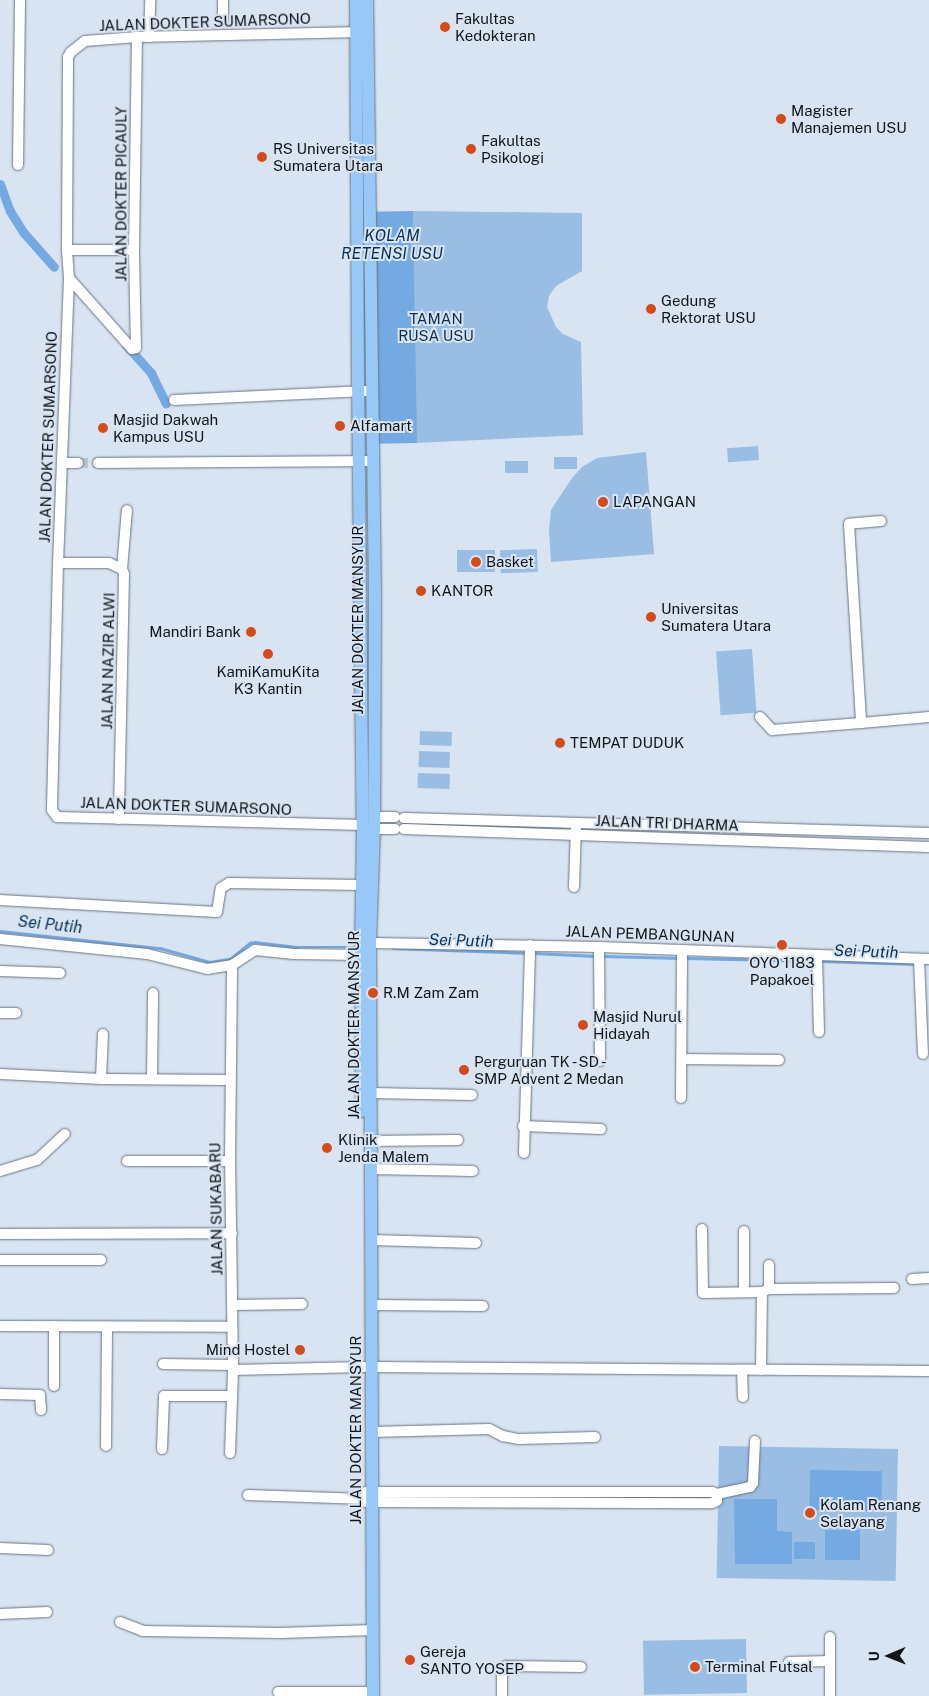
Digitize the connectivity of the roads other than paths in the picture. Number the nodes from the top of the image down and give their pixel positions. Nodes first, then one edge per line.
1 (20, 0) edge
2 (150, 0) edge
3 (223, 0) edge
4 (356, 0) edge
5 (367, 0) edge
6 (223, 19) dead end
7 (362, 32) junction
8 (149, 37) junction
9 (137, 38) junction
10 (18, 165) dead end
11 (363, 212) junction
12 (67, 250) junction
13 (134, 250) junction
14 (69, 278) junction
15 (372, 391) junction
16 (358, 392) junction
17 (174, 400) dead end
18 (358, 444) junction
19 (372, 444) junction
20 (358, 461) junction
21 (373, 461) junction
22 (62, 463) junction
23 (78, 463) tunnel mouth
24 (98, 463) tunnel mouth
25 (127, 510) dead end
26 (881, 521) dead end
27 (58, 563) junction
28 (122, 569) junction
29 (760, 717) dead end
30 (929, 718) edge
31 (861, 723) junction
32 (119, 818) junction
33 (522, 820) junction
34 (576, 822) junction
35 (370, 824) junction
36 (521, 833) junction
37 (576, 834) junction
38 (929, 834) edge
39 (929, 847) edge
40 (361, 885) junction
41 (574, 887) dead end
42 (0, 900) edge
43 (0, 939) edge
44 (365, 948) junction
45 (530, 951) junction
46 (599, 953) junction
47 (682, 956) junction
48 (817, 959) junction
49 (922, 961) edge
50 (232, 965) junction
51 (0, 971) edge
52 (60, 974) dead end
53 (154, 993) dead end
54 (0, 1013) edge
55 (16, 1013) dead end
56 (819, 1032) dead end
57 (103, 1034) dead end
58 (923, 1054) dead end
59 (683, 1058) junction
60 (779, 1060) dead end
61 (600, 1061) dead end
62 (0, 1074) edge
63 (101, 1079) junction
64 (152, 1079) junction
65 (230, 1080) junction
66 (370, 1093) junction
67 (472, 1095) dead end
68 (681, 1098) dead end
69 (523, 1126) junction
70 (601, 1129) dead end
71 (65, 1134) dead end
72 (370, 1140) junction
73 (458, 1140) dead end
74 (524, 1153) dead end
75 (230, 1160) junction
76 (127, 1161) dead end
77 (370, 1169) junction
78 (473, 1170) dead end
79 (0, 1171) edge
80 (702, 1229) dead end
81 (744, 1231) dead end
82 (232, 1233) junction
83 (0, 1234) edge
84 (371, 1240) junction
85 (476, 1243) dead end
86 (0, 1260) edge
87 (101, 1260) dead end
88 (769, 1265) dead end
89 (929, 1278) edge
90 (912, 1279) dead end
91 (894, 1288) dead end
92 (765, 1290) junction
93 (744, 1292) junction
94 (302, 1304) dead end
95 (232, 1305) junction
96 (371, 1305) junction
97 (484, 1306) dead end
98 (0, 1326) edge
99 (54, 1326) junction
100 (107, 1327) junction
101 (232, 1327) junction
102 (163, 1364) dead end
103 (233, 1367) junction
104 (368, 1367) junction
105 (742, 1370) junction
106 (761, 1370) junction
107 (929, 1371) edge
108 (54, 1386) dead end
109 (0, 1394) edge
110 (232, 1396) junction
111 (743, 1397) dead end
112 (41, 1410) dead end
113 (372, 1432) junction
114 (595, 1438) dead end
115 (755, 1441) dead end
116 (106, 1446) dead end
117 (162, 1449) dead end
118 (230, 1453) dead end
119 (248, 1495) dead end
120 (368, 1498) junction
121 (0, 1548) edge
122 (48, 1550) dead end
123 (47, 1612) dead end
124 (0, 1614) edge
125 (120, 1622) dead end
126 (370, 1630) junction
127 (830, 1637) dead end
128 (830, 1661) junction
129 (789, 1662) dead end
130 (581, 1667) dead end
131 (278, 1692) dead end
132 (369, 1695) edge
133 (502, 1696) edge
134 (830, 1696) edge

1 - 10 street
2 - 8 street
3 - 6 street
4 - 7 main road, JALAN DOKTER MANSYUR
5 - 7 main road, JALAN DOKTER MANSYUR
7 - 8 street, JALAN DOKTER SUMARSONO
7 - 11 main road, JALAN DOKTER MANSYUR
8 - 9 street, JALAN DOKTER SUMARSONO
9 - 12 street, JALAN DOKTER SUMARSONO
9 - 13 street, JALAN DOKTER PICAULY
11 - 15 main road, JALAN DOKTER MANSYUR
11 - 16 main road, JALAN DOKTER MANSYUR
12 - 13 street
12 - 14 street, JALAN DOKTER SUMARSONO
13 - 14 street, JALAN DOKTER PICAULY
14 - 22 street, JALAN DOKTER SUMARSONO
15 - 16 street
15 - 19 main road, JALAN DOKTER MANSYUR
16 - 17 street
16 - 18 main road, JALAN DOKTER MANSYUR
18 - 19 street
18 - 20 main road, JALAN DOKTER MANSYUR
19 - 21 main road, JALAN DOKTER MANSYUR
20 - 21 street
20 - 24 street
20 - 35 main road, JALAN DOKTER MANSYUR
21 - 35 main road, JALAN DOKTER MANSYUR
22 - 23 street
22 - 27 street, JALAN DOKTER SUMARSONO
25 - 28 street, JALAN NAZIR ALWI
26 - 31 street
27 - 28 street
27 - 32 street, JALAN DOKTER SUMARSONO
28 - 32 street, JALAN NAZIR ALWI
29 - 31 street
30 - 31 street
32 - 35 street, JALAN DOKTER SUMARSONO
33 - 34 street, JALAN TRI DHARMA
33 - 35 street, JALAN TRI DHARMA
33 - 36 street
34 - 37 street
34 - 38 street, JALAN TRI DHARMA
35 - 36 street, JALAN TRI DHARMA
35 - 40 main road, JALAN DOKTER MANSYUR
35 - 44 main road, JALAN DOKTER MANSYUR
36 - 37 street, JALAN TRI DHARMA
37 - 39 street, JALAN TRI DHARMA
37 - 41 street
40 - 42 street
40 - 44 main road, JALAN DOKTER MANSYUR
43 - 50 street
44 - 45 street, JALAN PEMBANGUNAN
44 - 50 street, JALAN PEMBANGUNAN
44 - 66 main road, JALAN DOKTER MANSYUR
44 - 104 main road, JALAN DOKTER MANSYUR
45 - 46 street, JALAN PEMBANGUNAN
45 - 69 street
46 - 47 street, JALAN PEMBANGUNAN
46 - 61 street
47 - 48 street, JALAN PEMBANGUNAN
47 - 59 street
48 - 49 street, JALAN PEMBANGUNAN
48 - 56 street
49 - 58 street
50 - 65 street, JALAN SUKABARU
51 - 52 street
53 - 64 street
54 - 55 street
57 - 63 street
59 - 60 street
59 - 68 street
62 - 63 street
63 - 64 street
64 - 65 street
65 - 75 street, JALAN SUKABARU
66 - 67 street
66 - 72 main road, JALAN DOKTER MANSYUR
69 - 70 street
69 - 74 street
71 - 79 street
72 - 73 street
72 - 77 main road, JALAN DOKTER MANSYUR
75 - 76 street
75 - 82 street, JALAN SUKABARU
77 - 78 street
77 - 84 main road, JALAN DOKTER MANSYUR
80 - 93 street
81 - 93 street
82 - 83 street
82 - 95 street, JALAN SUKABARU
84 - 85 street
84 - 96 main road, JALAN DOKTER MANSYUR
86 - 87 street
88 - 92 street
89 - 90 street
91 - 92 street
92 - 93 street
92 - 106 street
94 - 95 street
95 - 101 street, JALAN SUKABARU
96 - 97 street
96 - 104 main road, JALAN DOKTER MANSYUR
98 - 99 street
99 - 100 street
99 - 108 street
100 - 101 street
100 - 116 street
101 - 103 street, JALAN SUKABARU
102 - 103 street
103 - 104 street
103 - 110 street, JALAN SUKABARU
104 - 105 street
104 - 113 main road, JALAN DOKTER MANSYUR
104 - 120 main road, JALAN DOKTER MANSYUR
105 - 106 street
105 - 111 street
106 - 107 street
109 - 112 street
110 - 117 street
110 - 118 street, JALAN SUKABARU
113 - 114 street
113 - 120 main road, JALAN DOKTER MANSYUR
115 - 120 street
119 - 120 street
120 - 126 main road, JALAN DOKTER MANSYUR
121 - 122 street
123 - 124 street
125 - 126 street
126 - 132 main road, JALAN DOKTER MANSYUR
127 - 128 street
128 - 129 street
128 - 134 street
130 - 133 street
131 - 132 street

